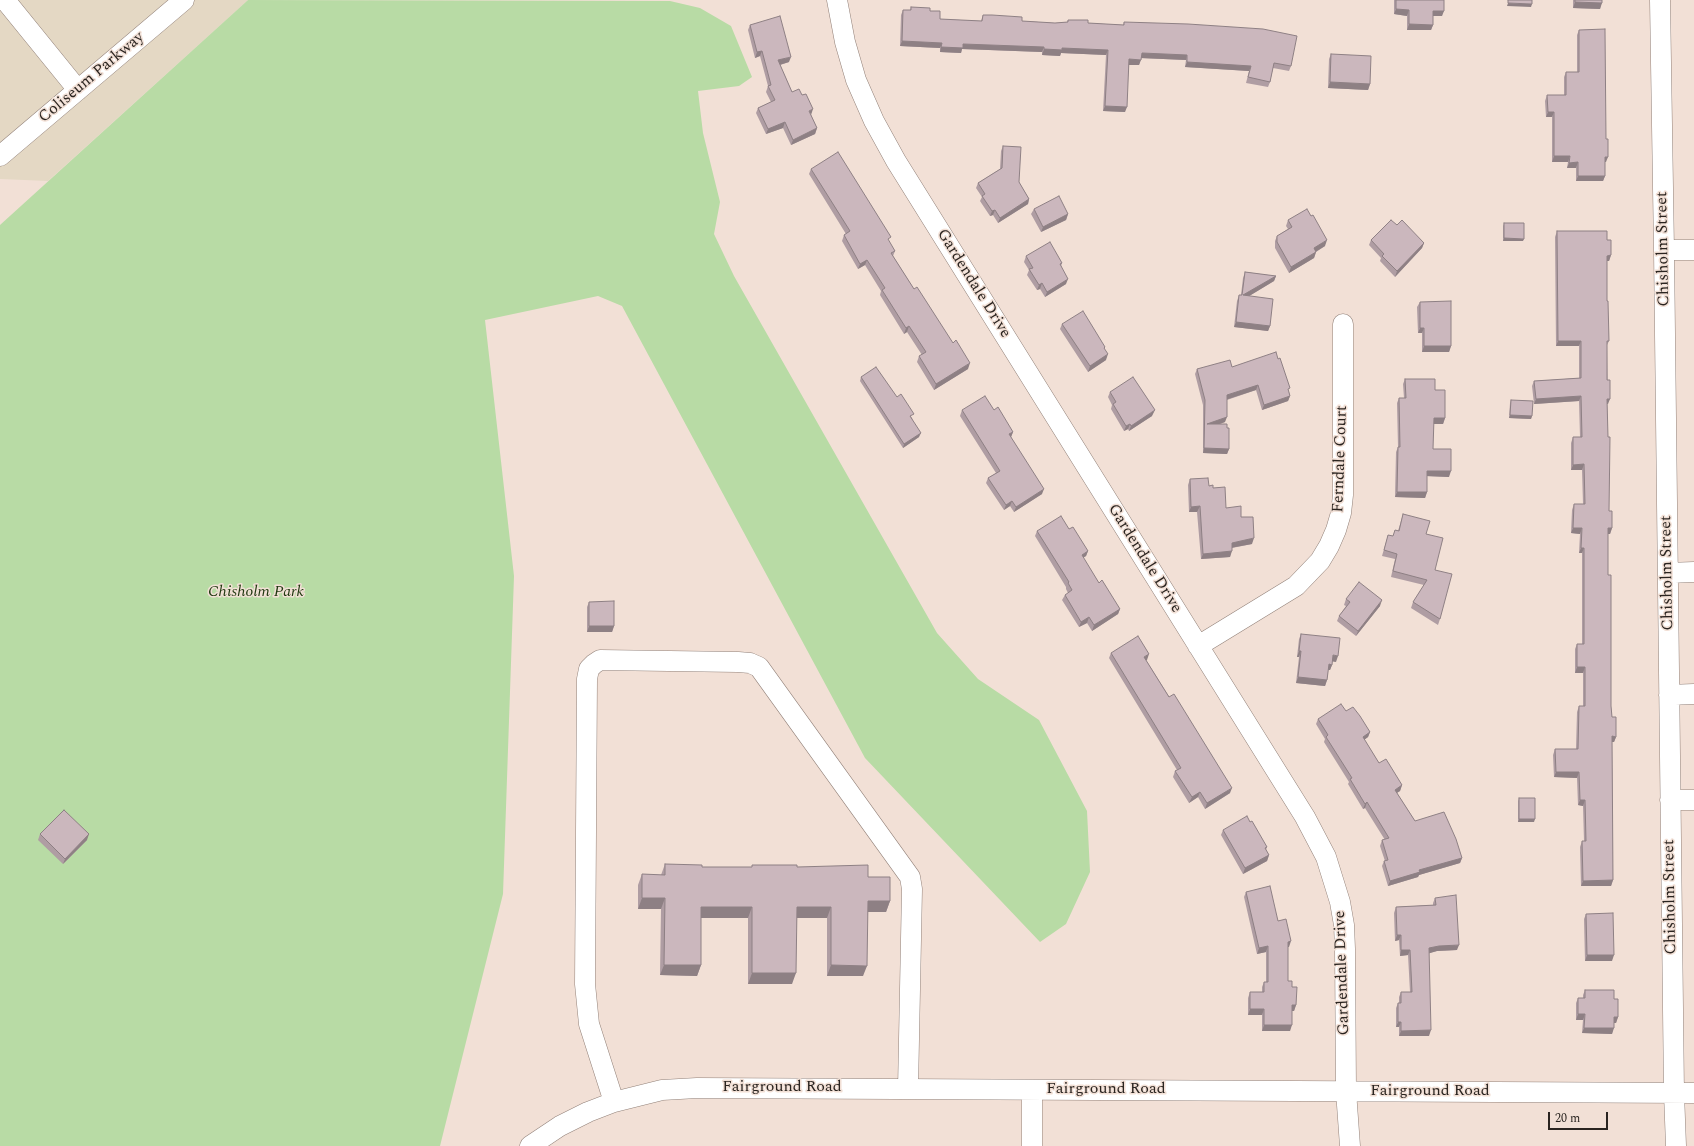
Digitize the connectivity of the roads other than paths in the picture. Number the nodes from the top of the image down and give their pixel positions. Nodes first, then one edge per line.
1 (5, 0) edge
2 (184, 0) edge
3 (837, 0) edge
4 (1660, 0) edge
5 (78, 90) junction
6 (0, 156) edge
7 (1664, 250) junction
8 (1694, 250) edge
9 (1343, 324) dead end
10 (1668, 572) junction
11 (1694, 572) edge
12 (1198, 646) junction
13 (1694, 694) edge
14 (1669, 695) junction
15 (1670, 800) junction
16 (1694, 800) edge
17 (908, 1089) junction
18 (1032, 1090) junction
19 (1346, 1091) junction
20 (1674, 1093) junction
21 (1694, 1093) edge
22 (614, 1102) junction
23 (530, 1146) edge
24 (1032, 1146) edge
25 (1350, 1146) edge
26 (1676, 1146) edge

1 - 5 street
2 - 5 street, Coliseum Parkway
3 - 12 street, Gardendale Drive
4 - 7 street, Chisholm Street
5 - 6 street, Coliseum Parkway
7 - 8 street
7 - 10 street, Chisholm Street
9 - 12 street, Ferndale Court
10 - 11 street
10 - 14 street, Chisholm Street
12 - 19 street, Gardendale Drive
13 - 14 street
14 - 15 street, Chisholm Street
15 - 16 street
15 - 20 street, Chisholm Street
17 - 18 street, Fairground Road
17 - 22 street, Fairground Road
17 - 22 street
18 - 19 street, Fairground Road
18 - 24 street
19 - 20 street, Fairground Road
19 - 25 street, Gardendale Drive
20 - 21 street, Fairground Road
20 - 26 street, Chisholm Street
22 - 23 street, Fairground Road

